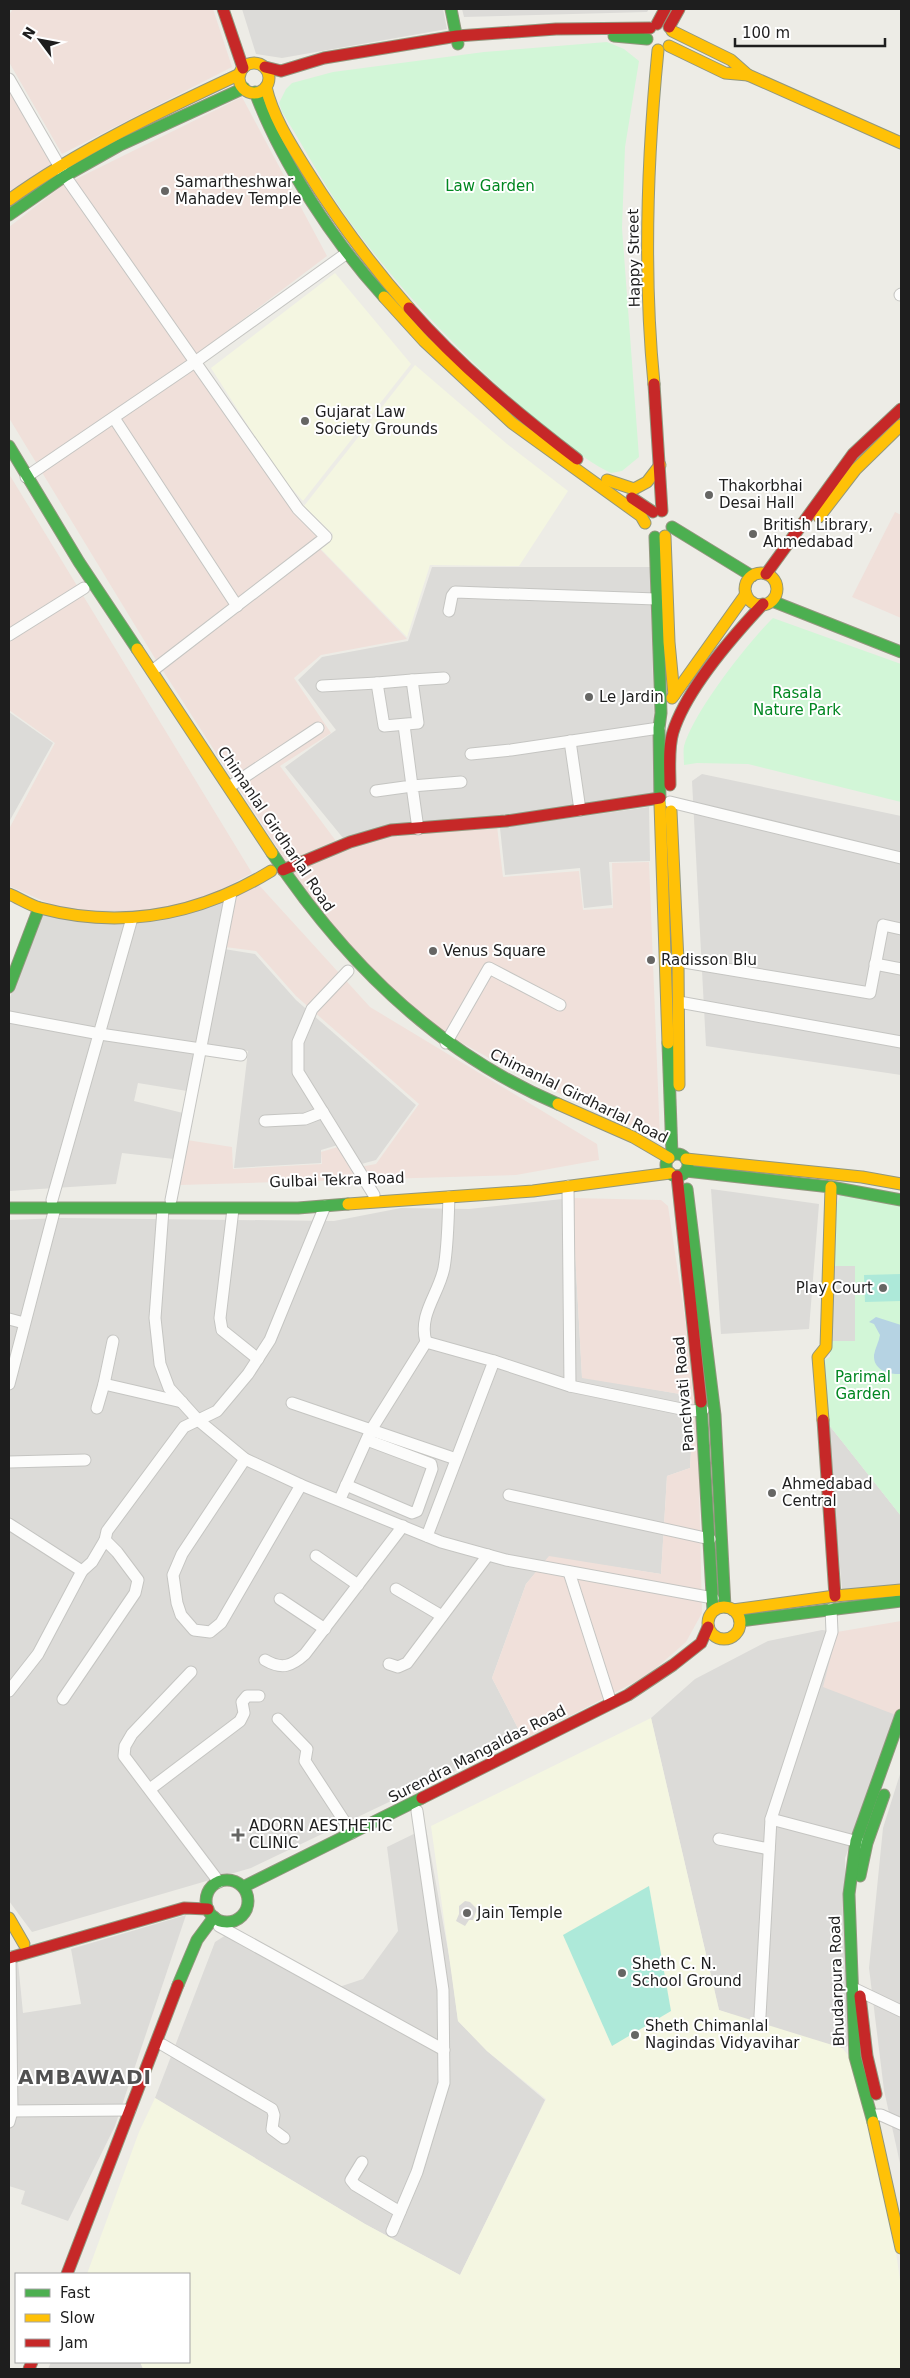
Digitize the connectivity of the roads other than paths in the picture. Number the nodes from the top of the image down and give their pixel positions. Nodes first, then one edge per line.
1 (223, 9) edge
2 (233, 9) edge
3 (451, 9) edge
4 (665, 9) edge
5 (679, 9) edge
6 (670, 29) junction
7 (652, 30) junction
8 (458, 40) junction
9 (664, 48) junction
10 (259, 65) junction
11 (241, 71) junction
12 (748, 75) junction
13 (9, 79) edge
14 (258, 87) junction
15 (901, 143) edge
16 (62, 171) junction
17 (9, 200) edge
18 (9, 215) edge
19 (347, 253) junction
20 (195, 362) junction
21 (901, 409) edge
22 (114, 418) junction
23 (901, 425) edge
24 (9, 446) edge
25 (660, 465) junction
26 (9, 468) edge
27 (26, 477) junction
28 (606, 480) junction
29 (658, 512) junction
30 (645, 522) junction
31 (665, 533) junction
32 (770, 577) junction
33 (748, 585) junction
34 (84, 588) junction
35 (656, 599) junction
36 (771, 599) junction
37 (237, 606) junction
38 (449, 611) dead end
39 (9, 635) edge
40 (901, 641) edge
41 (901, 652) edge
42 (152, 671) junction
43 (444, 678) dead end
44 (412, 680) junction
45 (377, 684) junction
46 (322, 686) dead end
47 (674, 695) junction
48 (661, 713) junction
49 (404, 725) junction
50 (318, 728) dead end
51 (659, 728) junction
52 (570, 740) junction
53 (471, 754) dead end
54 (461, 782) dead end
55 (412, 786) junction
56 (229, 787) junction
57 (376, 791) dead end
58 (665, 800) junction
59 (580, 810) junction
60 (418, 829) junction
61 (901, 858) edge
62 (277, 871) junction
63 (231, 893) junction
64 (9, 894) edge
65 (39, 908) junction
66 (297, 908) dead end
67 (132, 918) junction
68 (901, 929) edge
69 (337, 959) dead end
70 (678, 962) junction
71 (875, 964) junction
72 (901, 969) edge
73 (352, 975) joint
74 (9, 987) edge
75 (679, 1002) junction
76 (560, 1005) dead end
77 (9, 1017) edge
78 (415, 1031) dead end
79 (100, 1034) junction
80 (901, 1042) edge
81 (446, 1043) junction
82 (201, 1048) junction
83 (241, 1055) dead end
84 (323, 1112) junction
85 (265, 1121) dead end
86 (675, 1165) junction
87 (901, 1184) edge
88 (568, 1186) junction
89 (831, 1187) junction
90 (374, 1195) junction
91 (449, 1197) junction
92 (901, 1200) edge
93 (9, 1201) edge
94 (53, 1204) junction
95 (167, 1204) junction
96 (325, 1206) junction
97 (9, 1208) edge
98 (233, 1209) junction
99 (9, 1319) edge
100 (24, 1323) junction
101 (113, 1341) dead end
102 (426, 1342) junction
103 (258, 1359) junction
104 (494, 1361) junction
105 (9, 1384) edge
106 (104, 1384) junction
107 (570, 1386) junction
108 (182, 1402) junction
109 (292, 1402) dead end
110 (97, 1408) dead end
111 (702, 1410) junction
112 (198, 1420) junction
113 (369, 1435) junction
114 (245, 1459) junction
115 (456, 1459) junction
116 (85, 1460) dead end
117 (9, 1462) edge
118 (301, 1485) junction
119 (346, 1485) junction
120 (509, 1494) dead end
121 (340, 1499) junction
122 (9, 1524) edge
123 (403, 1526) junction
124 (427, 1536) junction
125 (710, 1539) junction
126 (105, 1540) junction
127 (488, 1555) junction
128 (316, 1556) dead end
129 (82, 1571) junction
130 (568, 1572) junction
131 (358, 1585) junction
132 (396, 1589) dead end
133 (901, 1590) edge
134 (835, 1596) junction
135 (713, 1598) junction
136 (280, 1599) dead end
137 (901, 1601) edge
138 (729, 1608) junction
139 (832, 1609) junction
140 (713, 1611) junction
141 (442, 1616) junction
142 (740, 1621) junction
143 (708, 1627) junction
144 (325, 1629) junction
145 (716, 1638) junction
146 (265, 1660) dead end
147 (389, 1664) dead end
148 (191, 1672) dead end
149 (9, 1691) edge
150 (259, 1696) dead end
151 (63, 1699) dead end
152 (611, 1703) junction
153 (901, 1715) edge
154 (278, 1719) dead end
155 (901, 1744) edge
156 (150, 1789) junction
157 (417, 1811) junction
158 (771, 1819) junction
159 (352, 1833) junction
160 (719, 1839) dead end
161 (861, 1843) junction
162 (769, 1850) junction
163 (220, 1882) junction
164 (245, 1891) junction
165 (214, 1914) junction
166 (9, 1918) edge
167 (24, 1944) junction
168 (9, 1955) edge
169 (855, 1988) junction
170 (901, 2011) edge
171 (760, 2016) dead end
172 (163, 2045) junction
173 (444, 2050) junction
174 (130, 2110) junction
175 (10, 2115) edge
176 (876, 2115) junction
177 (901, 2124) edge
178 (284, 2138) dead end
179 (362, 2162) dead end
180 (898, 2208) edge
181 (400, 2212) junction
182 (392, 2231) dead end
183 (901, 2248) edge
184 (68, 2273) edge
185 (77, 2273) edge

1 - 11 main road
2 - 10 main road
3 - 8 main road
4 - 7 main road
5 - 6 main road, Happy Street
6 - 7 main road
6 - 9 main road, Happy Street
6 - 12 main road
7 - 8 main road
7 - 9 main road
8 - 10 main road
8 - 14 main road
9 - 12 main road
9 - 25 main road, Happy Street
10 - 11 main road
10 - 14 main road
11 - 14 main road
11 - 16 main road
12 - 15 main road
13 - 16 street
14 - 16 main road
14 - 19 main road
14 - 28 main road
16 - 17 main road
16 - 18 main road
16 - 20 street
19 - 20 street
19 - 30 main road
20 - 22 street
20 - 37 street
21 - 32 main road
22 - 27 street
22 - 37 street
23 - 32 main road
24 - 27 main road, Chimanlal Girdharlal Road
25 - 28 main road
25 - 29 main road, Happy Street
26 - 34 main road, Chimanlal Girdharlal Road
27 - 42 main road, Chimanlal Girdharlal Road
28 - 29 main road
29 - 30 main road
29 - 31 main road
30 - 31 main road
31 - 33 main road
31 - 35 main road
31 - 47 main road
32 - 33 main road
32 - 36 main road
33 - 36 main road
33 - 47 main road
34 - 39 street
34 - 62 main road, Chimanlal Girdharlal Road
35 - 38 street
35 - 48 main road
36 - 40 main road
36 - 41 main road
36 - 58 main road
37 - 42 street
42 - 56 main road, Chimanlal Girdharlal Road
43 - 44 street
44 - 45 street
44 - 49 street
45 - 46 street
45 - 49 street
47 - 48 main road
48 - 51 main road
49 - 55 street
50 - 56 street
51 - 52 street
51 - 58 main road
52 - 53 street
52 - 59 street
54 - 55 street
55 - 57 street
55 - 60 street
56 - 62 main road, Chimanlal Girdharlal Road
58 - 59 main road
58 - 61 street
58 - 70 main road
58 - 86 main road
59 - 60 main road
60 - 62 main road
62 - 63 main road
62 - 66 main road, Chimanlal Girdharlal Road
62 - 81 main road, Chimanlal Girdharlal Road
63 - 67 main road
63 - 82 street
64 - 65 main road
65 - 67 main road
65 - 74 main road
67 - 79 street
68 - 71 street
69 - 73 main road
70 - 71 street
70 - 75 main road
71 - 72 street
73 - 84 street
75 - 80 street
75 - 86 main road
76 - 81 street
77 - 79 street
78 - 86 main road, Chimanlal Girdharlal Road
79 - 82 street
79 - 94 street
81 - 86 main road, Chimanlal Girdharlal Road
82 - 83 street
82 - 95 street
84 - 85 street
84 - 90 street
86 - 87 main road, Chimanlal Girdharlal Road
86 - 88 main road, Gulbai Tekra Road
86 - 89 main road, Chimanlal Girdharlal Road
86 - 90 main road, Gulbai Tekra Road
86 - 111 main road, Panchvati Road
86 - 138 main road, Panchvati Road
88 - 91 main road, Gulbai Tekra Road
88 - 107 street
89 - 92 main road, Chimanlal Girdharlal Road
89 - 134 main road
90 - 95 main road, Gulbai Tekra Road
91 - 96 main road, Gulbai Tekra Road
91 - 102 street
93 - 94 main road, Gulbai Tekra Road
94 - 95 main road, Gulbai Tekra Road
94 - 97 main road, Gulbai Tekra Road
94 - 100 street
95 - 98 main road, Gulbai Tekra Road
95 - 108 street
96 - 98 main road, Gulbai Tekra Road
96 - 103 street
98 - 103 street
99 - 100 street
100 - 105 street
101 - 106 street
102 - 104 street
102 - 113 street
103 - 112 street
104 - 107 street
104 - 115 street
106 - 108 street
106 - 110 street
107 - 111 street
108 - 112 street
109 - 113 street
111 - 125 main road, Panchvati Road
112 - 114 street
112 - 126 street
113 - 115 street
113 - 119 street
113 - 119 street
114 - 118 street
114 - 118 street
115 - 124 street
116 - 117 street
118 - 121 street
119 - 121 street
120 - 125 street
121 - 123 street
122 - 129 street
123 - 124 street
123 - 131 street
124 - 127 street
125 - 135 main road, Panchvati Road
126 - 129 street
126 - 151 street
127 - 130 street
127 - 141 street
128 - 131 street
129 - 149 street
130 - 135 street
130 - 152 street
131 - 144 street
132 - 141 street
133 - 134 main road
134 - 138 main road
135 - 140 main road, Panchvati Road
136 - 144 street
137 - 139 main road
138 - 140 main road
138 - 142 main road
139 - 142 main road
139 - 158 street
140 - 143 main road
141 - 147 street
142 - 145 main road
143 - 145 main road
143 - 152 main road, Surendra Mangaldas Road
144 - 146 street
145 - 157 main road, Surendra Mangaldas Road
148 - 156 street
150 - 156 street
152 - 159 main road, Surendra Mangaldas Road
153 - 161 main road, Bhudarpura Road
154 - 159 street
155 - 161 main road, Bhudarpura Road
156 - 163 street
157 - 164 main road, Surendra Mangaldas Road
157 - 173 street
158 - 161 street
158 - 162 street
159 - 164 main road, Surendra Mangaldas Road
160 - 162 street
161 - 169 main road, Bhudarpura Road
162 - 171 street
163 - 164 main road
163 - 165 main road
164 - 165 main road
165 - 167 main road
165 - 168 main road
165 - 172 main road
165 - 173 street
165 - 174 main road
166 - 167 main road
167 - 168 main road
168 - 175 street
169 - 170 street
169 - 176 main road, Bhudarpura Road
172 - 178 street
172 - 185 main road
173 - 181 street
174 - 175 street
174 - 184 main road
176 - 177 street
176 - 180 main road, Bhudarpura Road
179 - 181 street
180 - 183 main road, Bhudarpura Road
181 - 182 street

